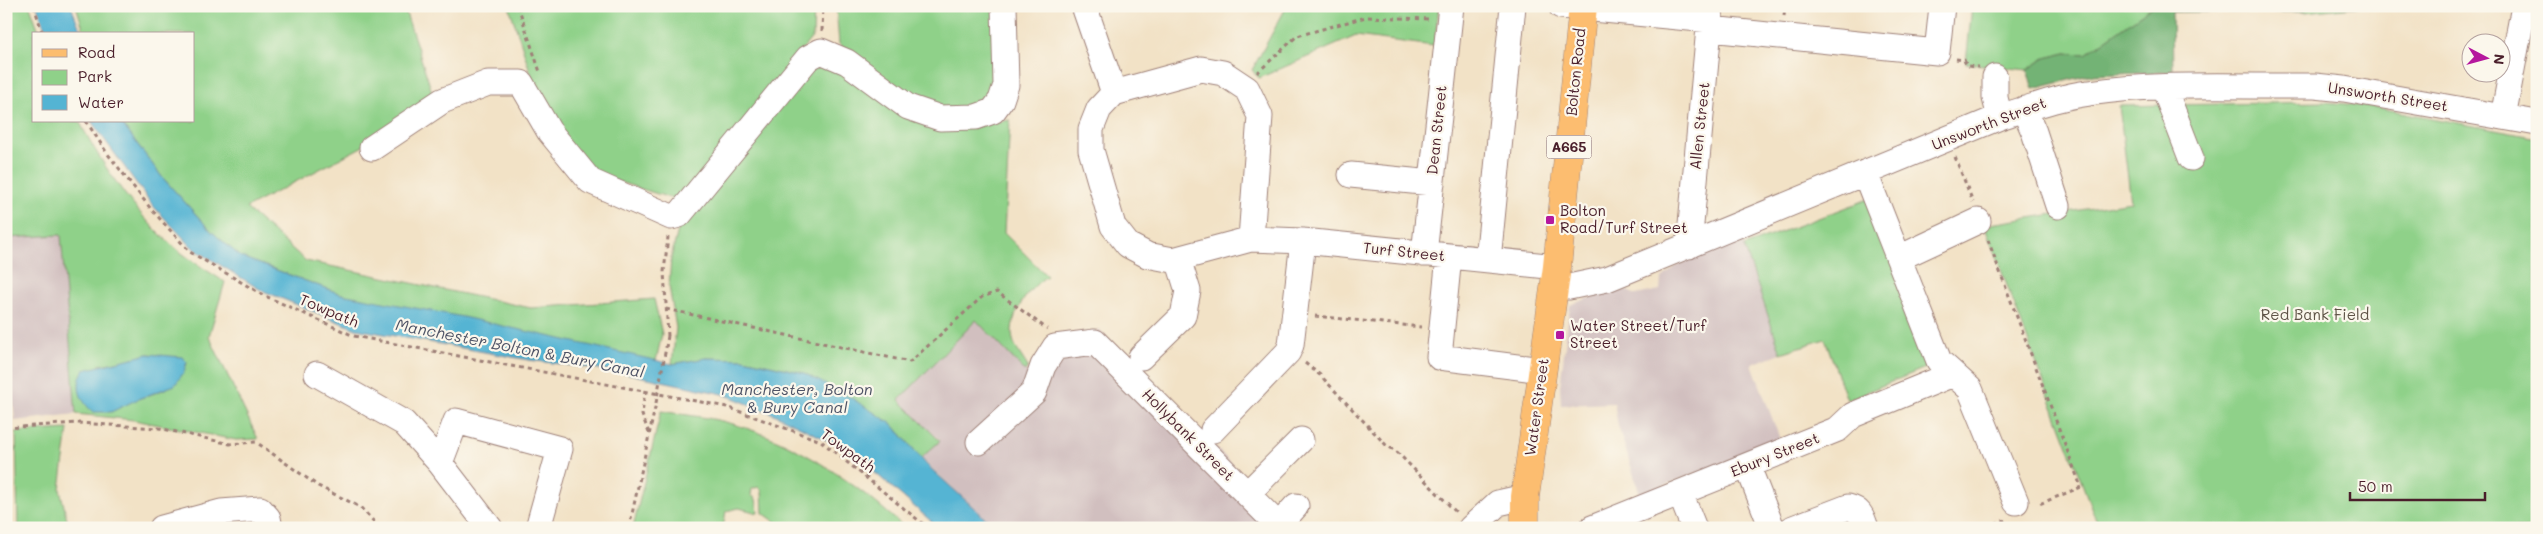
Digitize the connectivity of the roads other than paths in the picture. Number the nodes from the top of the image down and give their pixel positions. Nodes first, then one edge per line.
1 (1004, 6) edge
2 (1084, 6) edge
3 (1513, 6) edge
4 (1942, 6) edge
5 (2524, 6) edge
6 (1575, 7) edge
7 (1651, 11) edge
8 (1450, 14) edge
9 (1710, 18) edge
10 (1996, 77) road end
11 (2164, 88) junction
12 (1114, 93) junction
13 (2024, 109) junction
14 (2000, 117) junction
15 (2503, 117) junction
16 (2537, 123) edge
17 (372, 148) dead end
18 (2191, 158) dead end
19 (1865, 173) junction
20 (1350, 175) dead end
21 (1432, 183) junction
22 (2058, 206) dead end
23 (1978, 221) road end
24 (1251, 239) junction
25 (1303, 241) junction
26 (1688, 246) junction
27 (1424, 254) junction
28 (1449, 256) junction
29 (1899, 258) junction
30 (1178, 259) junction
31 (1488, 260) junction
32 (1555, 277) junction
33 (1141, 357) dead end
34 (1542, 370) junction
35 (317, 374) dead end
36 (1952, 374) junction
37 (1213, 430) dead end
38 (1301, 440) dead end
39 (979, 442) dead end
40 (440, 463) junction
41 (1748, 466) junction
42 (1680, 493) junction
43 (1247, 494) junction
44 (1525, 497) junction
45 (2022, 505) road end
46 (1296, 506) dead end
47 (178, 526) edge
48 (1280, 526) edge
49 (1599, 526) edge
50 (270, 528) edge
51 (490, 528) edge
52 (538, 528) edge
53 (1471, 528) edge
54 (1525, 528) edge
55 (1694, 528) edge
56 (1772, 528) edge
57 (1793, 528) edge
58 (1866, 528) edge

1 - 17 street
2 - 12 street
3 - 31 street
4 - 9 street
5 - 15 street
6 - 7 street
6 - 32 main road, Bolton Road / A665
7 - 9 street
8 - 21 street, Dean Street
9 - 26 street, Allen Street
10 - 14 street
11 - 13 street, Unsworth Street
11 - 15 street, Unsworth Street
11 - 18 street
12 - 24 street
12 - 30 street
13 - 14 street, Unsworth Street
13 - 22 street
14 - 19 street, Unsworth Street
15 - 16 street, Unsworth Street
19 - 26 street, Unsworth Street
19 - 29 street
20 - 21 street
21 - 27 street, Dean Street
23 - 29 street
24 - 25 street, Turf Street
24 - 30 street, Turf Street
25 - 27 street, Turf Street
25 - 37 street
26 - 32 street, Unsworth Street
27 - 28 street, Turf Street
28 - 31 street, Turf Street
28 - 34 street
29 - 36 street
30 - 33 street
31 - 32 street, Turf Street
32 - 34 main road, Water Street / A665
34 - 44 main road, Water Street / A665
35 - 40 street
36 - 41 street, Ebury Street
36 - 45 street
38 - 43 street
39 - 43 street, Hollybank Street
40 - 51 street
40 - 52 street
41 - 42 street, Ebury Street
41 - 56 street
42 - 49 street, Ebury Street
42 - 55 street
43 - 48 street, Hollybank Street
44 - 53 street
44 - 54 main road, Water Street / A665
46 - 48 street
47 - 50 street
57 - 58 street

